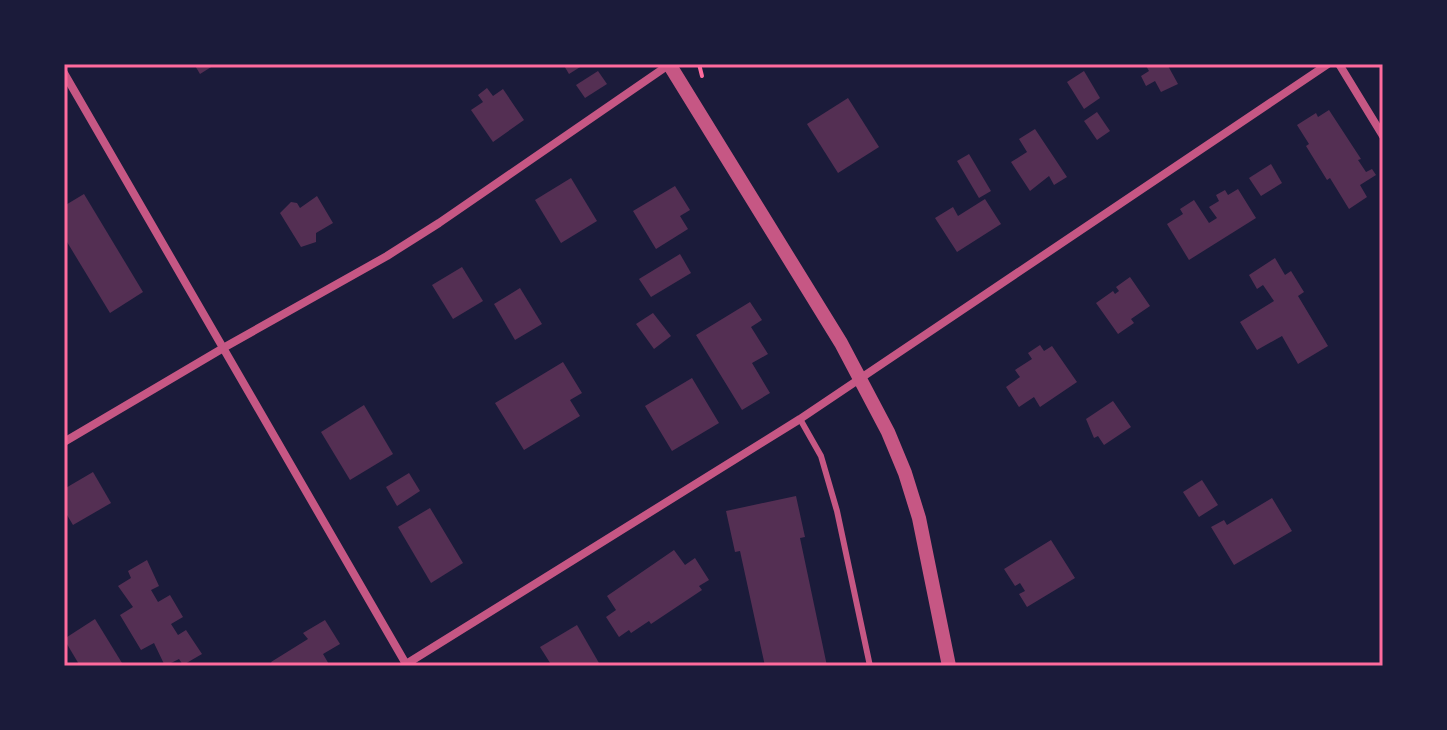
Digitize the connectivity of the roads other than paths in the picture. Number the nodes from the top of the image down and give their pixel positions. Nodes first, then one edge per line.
1 (670, 64) edge
2 (1328, 64) edge
3 (1339, 64) edge
4 (64, 73) edge
5 (1383, 136) edge
6 (225, 347) junction
7 (860, 377) junction
8 (800, 419) junction
9 (64, 442) edge
10 (404, 665) edge
11 (870, 666) edge
12 (949, 666) edge

1 - 6 street
1 - 7 street
2 - 7 street
3 - 5 street
4 - 6 street
6 - 9 street
6 - 10 street
7 - 8 street
7 - 12 street
8 - 10 street
8 - 11 lane

